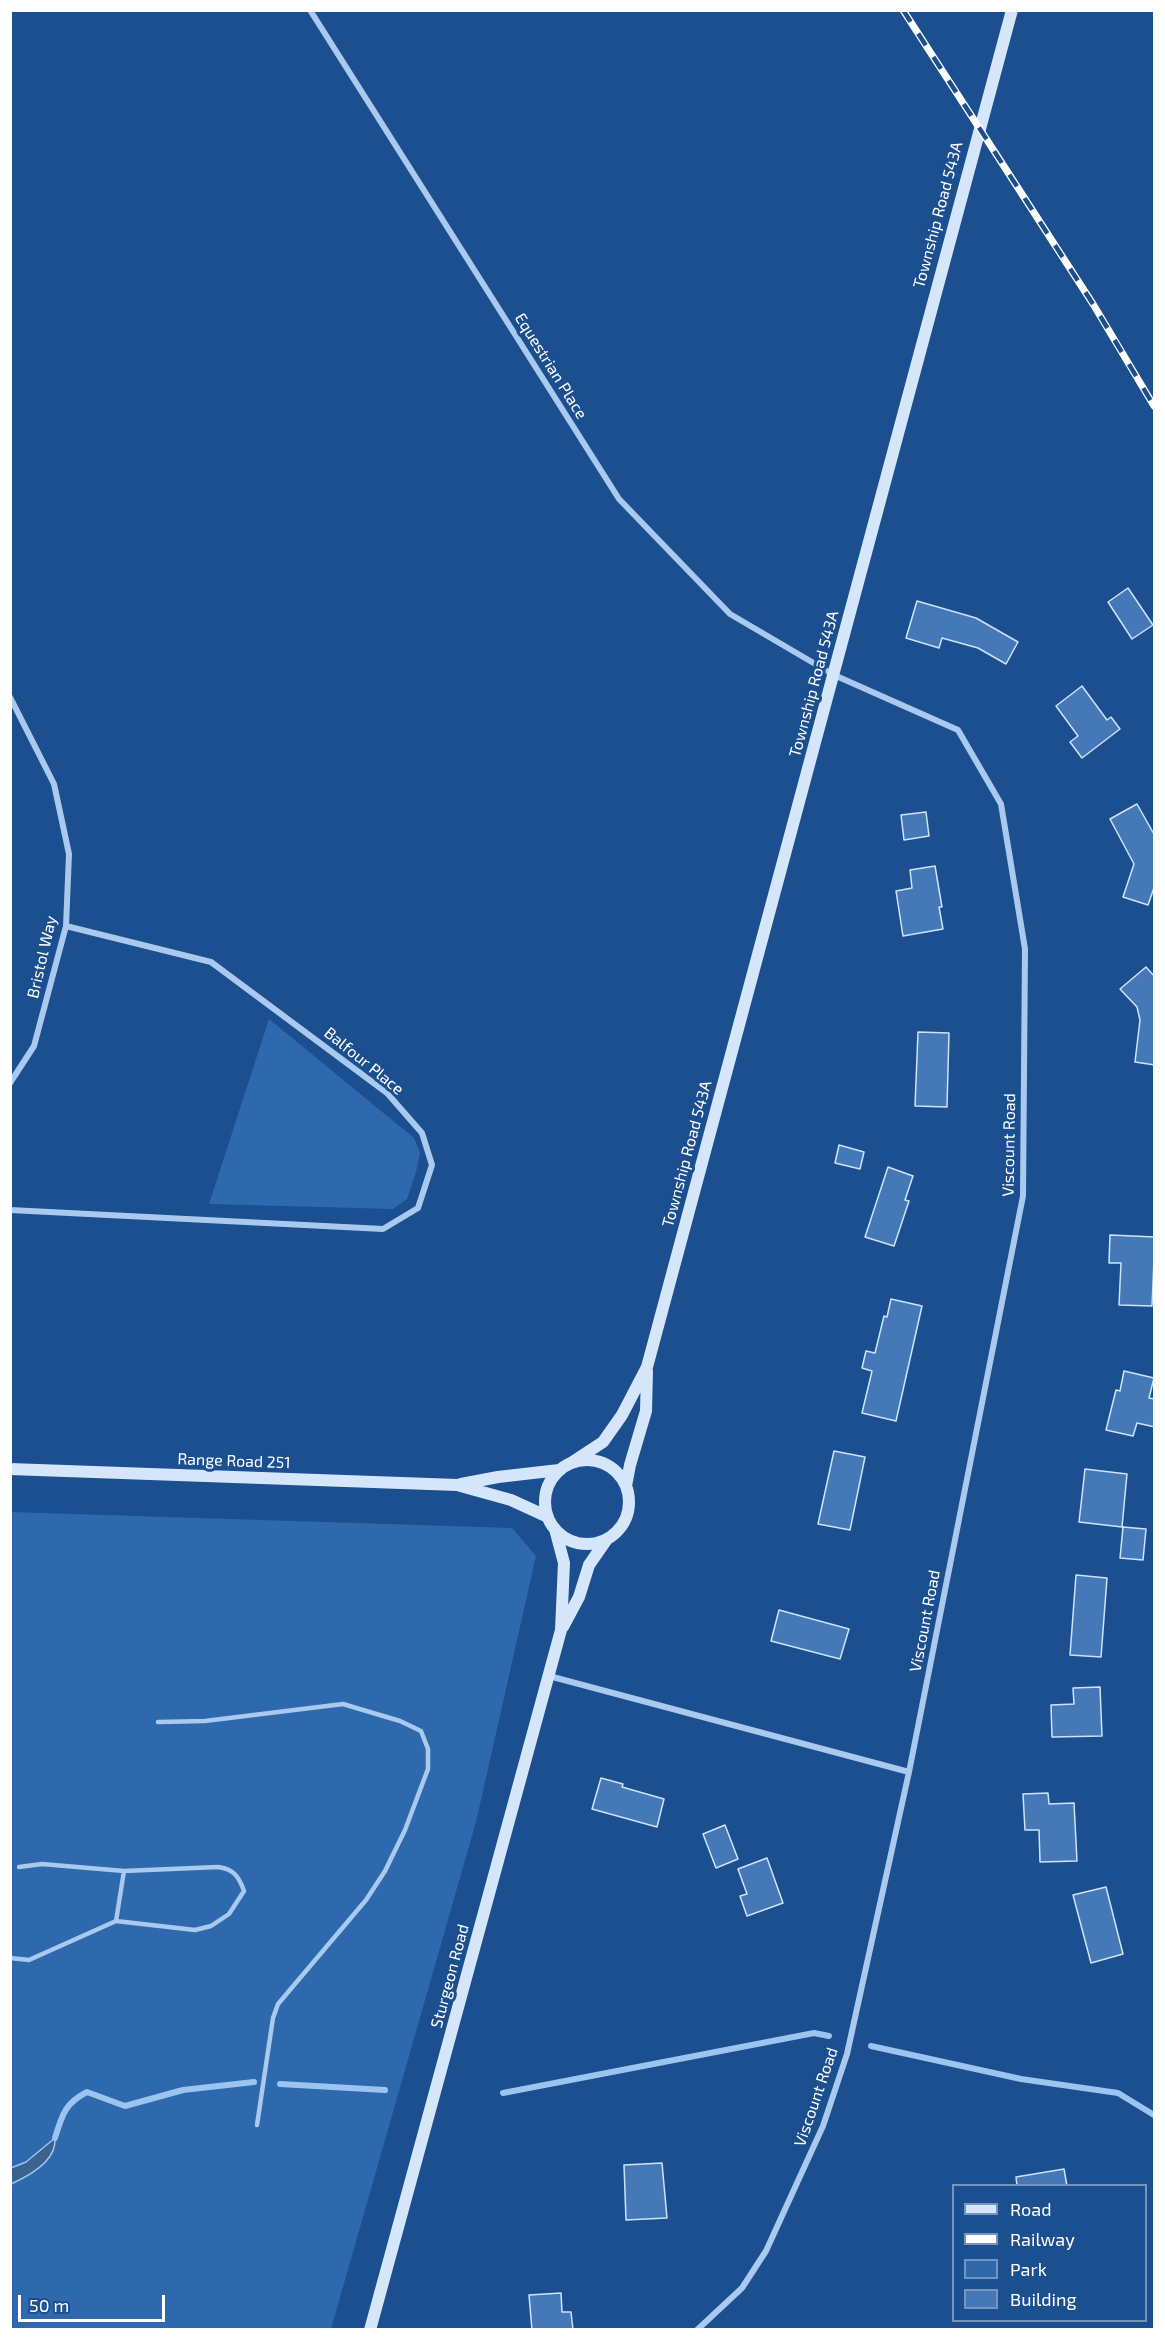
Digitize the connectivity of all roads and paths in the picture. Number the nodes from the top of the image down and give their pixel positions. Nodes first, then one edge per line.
1 (310, 10) edge
2 (1012, 10) edge
3 (834, 675) junction
4 (10, 697) edge
5 (13, 708) edge
6 (66, 926) junction
7 (10, 1083) edge
8 (10, 1210) edge
9 (647, 1367) junction
10 (571, 1463) junction
11 (10, 1469) edge
12 (559, 1470) junction
13 (456, 1485) junction
14 (626, 1486) junction
15 (551, 1523) junction
16 (607, 1539) junction
17 (561, 1630) junction
18 (549, 1676) junction
19 (158, 1722) dead end
20 (909, 1772) junction
21 (19, 1868) dead end
22 (124, 1871) junction
23 (116, 1921) junction
24 (10, 1958) edge
25 (257, 2125) dead end
26 (370, 2330) edge
27 (697, 2330) edge

1 - 3 street, Equestrian Place
2 - 3 main road, Township Road 543A
3 - 9 main road, Township Road 543A
3 - 20 street, Viscount Road
4 - 5 street, Bristol Way
5 - 6 street, Bristol Way
6 - 7 street, Bristol Way
6 - 8 street, Balfour Place
9 - 10 main road, Township Road 543A
9 - 14 main road, Township Road 543A
10 - 12 main road
10 - 14 main road
11 - 13 main road, Range Road 251
12 - 13 main road, Range Road 251
12 - 15 main road
13 - 15 main road, Range Road 251
14 - 16 main road
15 - 16 main road
15 - 17 main road, Sturgeon Road
16 - 17 main road, Sturgeon Road
17 - 18 main road, Sturgeon Road
18 - 20 street
18 - 26 main road, Sturgeon Road
19 - 25 lane
20 - 27 street, Viscount Road
21 - 22 lane
22 - 23 lane
22 - 23 lane
23 - 24 lane

